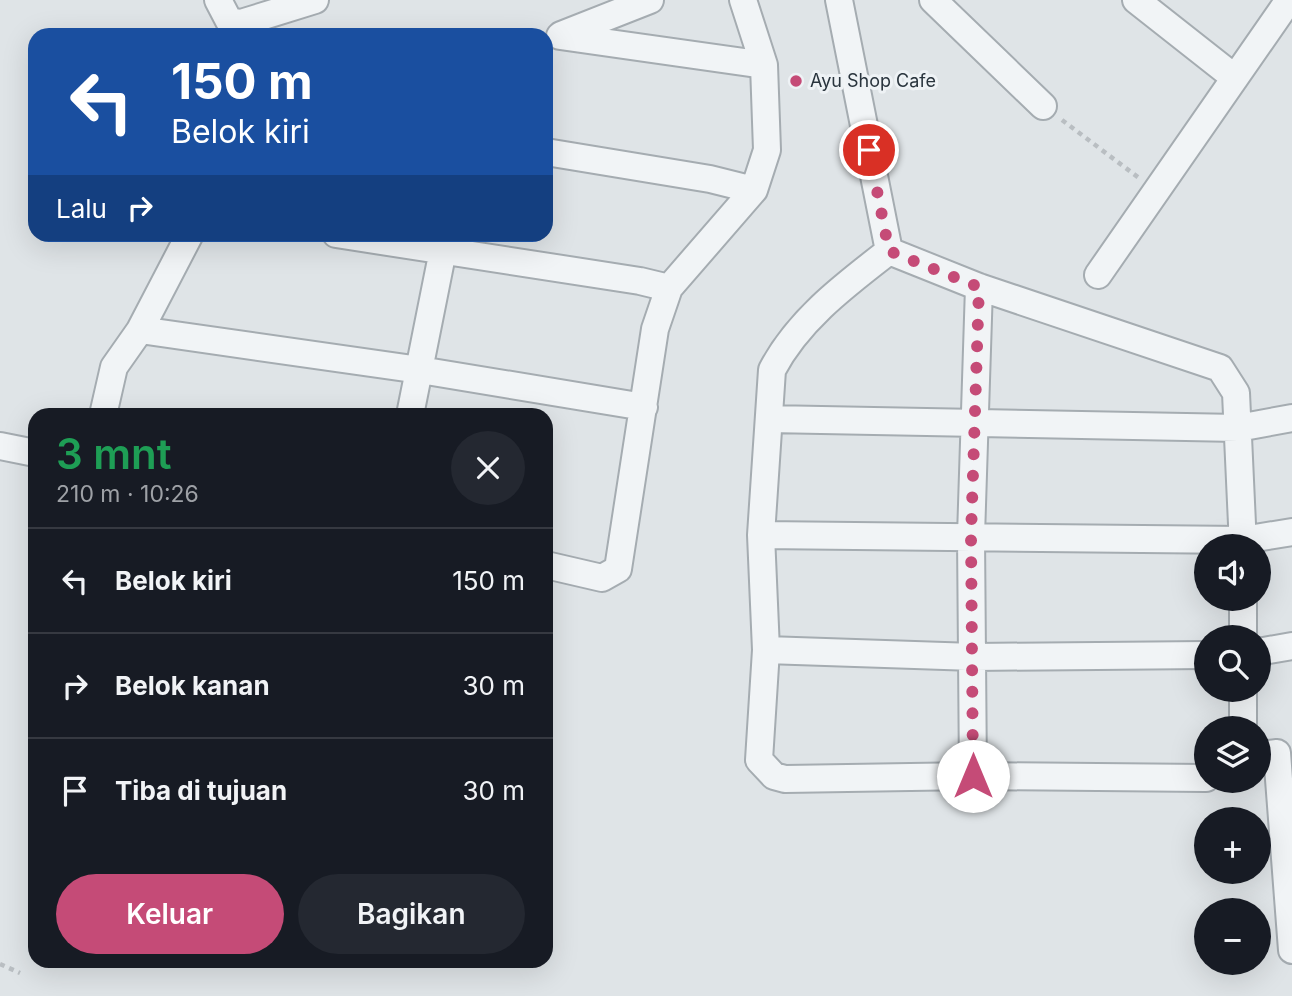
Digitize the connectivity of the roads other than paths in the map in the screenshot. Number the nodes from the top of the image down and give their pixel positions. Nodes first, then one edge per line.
1 (218, 0) edge
2 (315, 0) edge
3 (650, 0) edge
4 (743, 0) edge
5 (839, 0) edge
6 (933, 0) edge
7 (1136, 0) edge
8 (1289, 0) edge
9 (553, 38) edge
10 (764, 65) junction
11 (1235, 78) junction
12 (1043, 106) road end
13 (553, 153) edge
14 (754, 190) junction
15 (186, 242) edge
16 (390, 242) edge
17 (443, 250) junction
18 (889, 251) junction
19 (1098, 275) dead end
20 (979, 287) junction
21 (669, 288) junction
22 (140, 330) junction
23 (420, 370) junction
24 (644, 407) junction
25 (105, 408) edge
26 (412, 408) edge
27 (1292, 418) edge
28 (769, 419) junction
29 (975, 421) junction
30 (1238, 428) junction
31 (0, 446) edge
32 (28, 452) edge
33 (1292, 532) edge
34 (1243, 534) edge
35 (761, 535) junction
36 (971, 536) junction
37 (1271, 537) edge
38 (1194, 542) edge
39 (553, 567) edge
40 (1292, 646) edge
41 (766, 650) junction
42 (1271, 650) edge
43 (1194, 655) edge
44 (974, 657) junction
45 (1276, 753) edge
46 (973, 776) junction
47 (1194, 778) edge
48 (1292, 950) edge

1 - 2 street
3 - 9 street
4 - 10 street
5 - 18 street
6 - 12 street
7 - 11 street
8 - 11 street
9 - 10 street
10 - 14 street
11 - 19 street
13 - 14 street
14 - 21 street
15 - 22 street
16 - 17 street
17 - 21 street
17 - 23 street
18 - 20 street
18 - 28 street
20 - 29 street
20 - 30 street
21 - 24 street
22 - 23 street
22 - 25 street
23 - 24 street
23 - 26 street
24 - 39 street
27 - 30 street
28 - 29 street
28 - 35 street
29 - 30 street
29 - 36 street
30 - 34 street
31 - 32 street
33 - 37 street
35 - 36 street
35 - 41 street
36 - 38 street
36 - 44 street
40 - 42 street
41 - 44 street
41 - 46 street
43 - 44 street
44 - 46 street
45 - 48 street
46 - 47 street

